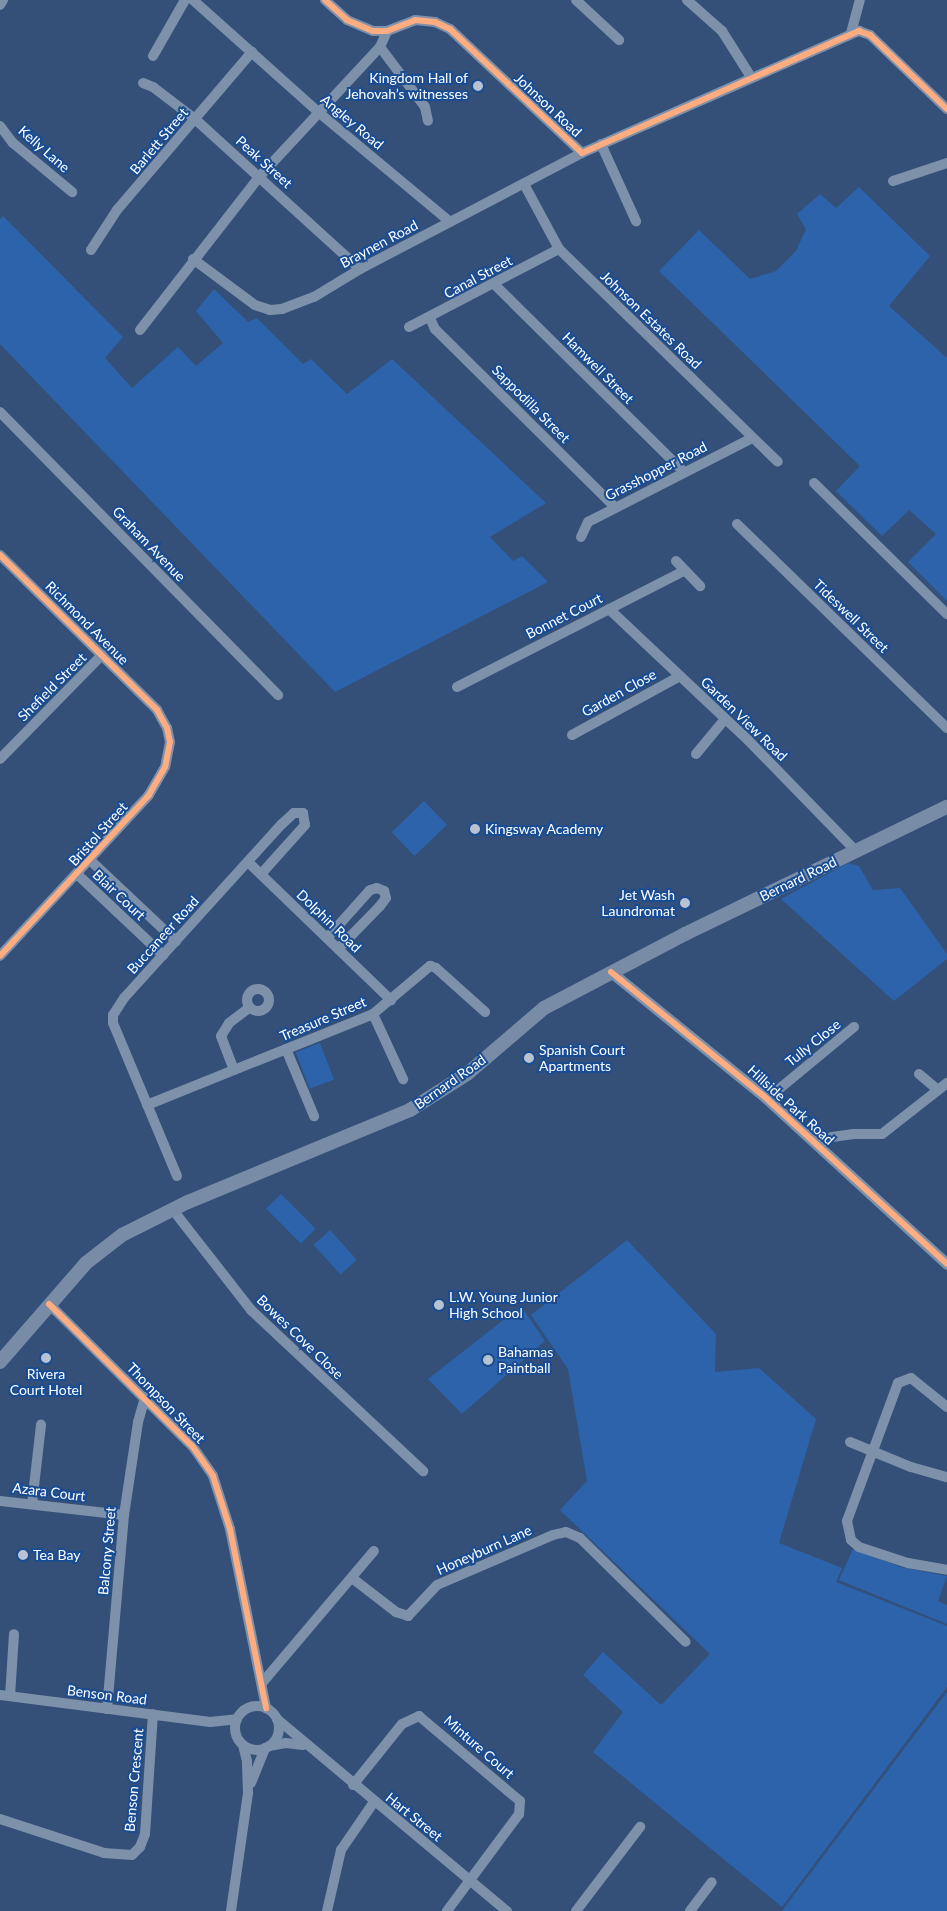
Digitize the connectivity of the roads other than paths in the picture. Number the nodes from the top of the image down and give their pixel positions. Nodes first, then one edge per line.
1 (3, 0) edge
2 (185, 0) edge
3 (193, 0) edge
4 (325, 0) edge
5 (576, 0) edge
6 (687, 0) edge
7 (860, 0) edge
8 (0, 4) edge
9 (387, 31) junction
10 (851, 33) junction
11 (619, 40) dead end
12 (380, 47) junction
13 (252, 52) junction
14 (154, 56) dead end
15 (751, 77) junction
16 (144, 83) dead end
17 (947, 109) edge
18 (317, 111) junction
19 (195, 119) junction
20 (428, 120) dead end
21 (0, 126) edge
22 (601, 144) junction
23 (582, 153) junction
24 (947, 163) edge
25 (260, 176) junction
26 (893, 181) dead end
27 (524, 184) junction
28 (72, 192) dead end
29 (636, 220) dead end
30 (450, 222) junction
31 (559, 248) junction
32 (91, 250) dead end
33 (193, 259) junction
34 (360, 269) junction
35 (494, 284) junction
36 (430, 318) junction
37 (409, 328) dead end
38 (140, 330) dead end
39 (0, 412) edge
40 (752, 438) junction
41 (778, 462) dead end
42 (684, 472) junction
43 (814, 483) dead end
44 (616, 507) junction
45 (737, 524) dead end
46 (581, 537) dead end
47 (0, 555) edge
48 (676, 560) dead end
49 (8, 563) junction
50 (684, 570) junction
51 (0, 572) edge
52 (700, 586) dead end
53 (609, 609) junction
54 (947, 614) edge
55 (102, 655) junction
56 (680, 676) junction
57 (457, 687) dead end
58 (278, 695) dead end
59 (157, 710) joint
60 (725, 719) junction
61 (947, 728) edge
62 (572, 735) dead end
63 (696, 754) dead end
64 (0, 758) edge
65 (947, 807) edge
66 (856, 851) junction
67 (91, 860) junction
68 (248, 862) junction
69 (261, 874) junction
70 (78, 875) junction
71 (327, 938) junction
72 (176, 941) junction
73 (338, 949) junction
74 (163, 955) junction
75 (0, 956) edge
76 (611, 972) junction
77 (391, 1000) junction
78 (249, 1008) dead end
79 (485, 1012) dead end
80 (372, 1014) junction
81 (854, 1027) dead end
82 (286, 1049) junction
83 (234, 1070) junction
84 (919, 1074) dead end
85 (403, 1079) dead end
86 (947, 1083) edge
87 (938, 1090) junction
88 (767, 1099) junction
89 (147, 1105) junction
90 (314, 1116) dead end
91 (817, 1145) junction
92 (177, 1176) dead end
93 (172, 1210) junction
94 (947, 1264) edge
95 (49, 1304) junction
96 (0, 1362) edge
97 (145, 1397) junction
98 (947, 1407) edge
99 (42, 1425) dead end
100 (850, 1442) dead end
101 (871, 1452) junction
102 (423, 1471) dead end
103 (947, 1477) edge
104 (0, 1500) edge
105 (32, 1504) junction
106 (124, 1515) junction
107 (374, 1551) dead end
108 (947, 1570) edge
109 (352, 1578) junction
110 (14, 1634) dead end
111 (686, 1642) dead end
112 (262, 1685) junction
113 (5, 1696) edge
114 (252, 1706) junction
115 (266, 1708) junction
116 (107, 1709) junction
117 (153, 1714) junction
118 (237, 1719) junction
119 (277, 1719) junction
120 (210, 1722) junction
121 (236, 1733) junction
122 (243, 1745) junction
123 (304, 1745) junction
124 (267, 1747) junction
125 (353, 1785) junction
126 (248, 1793) junction
127 (374, 1802) junction
128 (0, 1819) edge
129 (640, 1827) dead end
130 (470, 1880) junction
131 (712, 1882) dead end
132 (231, 1911) edge
133 (327, 1911) edge
134 (447, 1911) edge
135 (507, 1911) edge
136 (576, 1911) edge
137 (690, 1911) edge

1 - 8 street
2 - 14 street
3 - 13 street, Angley Road
4 - 9 street, Johnson Road
5 - 11 street
6 - 15 street
7 - 10 street
9 - 12 street
9 - 23 street, Johnson Road
10 - 15 street, Johnson Road
10 - 17 street
12 - 18 street
12 - 20 street
13 - 18 street, Angley Road
13 - 19 street, Barlett Street
15 - 22 street, Johnson Road
16 - 19 street, Peak Street
18 - 25 street
18 - 30 street, Angley Road
19 - 25 street, Peak Street
19 - 32 street, Barlett Street
21 - 28 street, Kelly Lane
22 - 23 street, Johnson Road
22 - 29 street
23 - 27 street, Braynen Road
24 - 26 street
25 - 33 street
25 - 34 street, Peak Street
27 - 30 street, Braynen Road
27 - 31 street, Johnson Estates Road
30 - 34 street, Braynen Road
31 - 35 street, Canal Street
31 - 40 street, Johnson Estates Road
33 - 34 street, Braynen Road
33 - 38 street
35 - 36 street, Canal Street
35 - 42 street, Hamwell Street
36 - 37 street, Canal Street
36 - 44 street, Sappodilla Street
39 - 58 street, Graham Avenue
40 - 41 street, Johnson Estates Road
40 - 42 street, Grasshopper Road
42 - 44 street, Grasshopper Road
43 - 54 street
44 - 46 street, Grasshopper Road
45 - 61 street, Tideswell Street
47 - 49 street, Richmond Avenue
48 - 50 street
49 - 51 street
49 - 55 street, Richmond Avenue
50 - 52 street
50 - 53 street, Bonnet Court
53 - 56 street, Garden View Road
53 - 57 street, Bonnet Court
55 - 59 street, Richmond Avenue
55 - 64 street, Shefield Street
56 - 60 street, Garden View Road
56 - 62 street, Garden Close
59 - 67 street, Bristol Street
60 - 63 street
60 - 66 street, Garden View Road
65 - 66 main road, Bernard Road
66 - 76 main road, Bernard Road
67 - 70 street, Bristol Street
67 - 72 street, Blair Court
68 - 69 street, Dolphin Road
68 - 69 street, Buccaneer Road
68 - 72 street, Buccaneer Road
69 - 71 street, Dolphin Road
70 - 74 street, Blair Court
70 - 75 street, Bristol Street
71 - 73 street, Dolphin Road
71 - 73 street
72 - 74 street, Buccaneer Road
73 - 77 street, Dolphin Road
74 - 89 street, Buccaneer Road
76 - 88 street, Hillside Park Road
76 - 93 main road, Bernard Road
77 - 79 street, Treasure Street
77 - 80 street, Treasure Street
78 - 83 street
80 - 82 street, Treasure Street
80 - 85 street
81 - 88 street, Tully Close
82 - 83 street, Treasure Street
82 - 90 street
83 - 89 street, Treasure Street
84 - 87 street
86 - 87 street
87 - 91 street
88 - 91 street, Hillside Park Road
89 - 92 street, Buccaneer Road
91 - 94 street, Hillside Park Road
93 - 95 main road, Bernard Road
93 - 102 street, Bowes Cove Close
95 - 96 main road, Bernard Road
95 - 97 street, Thompson Street
97 - 106 street, Balcony Street
97 - 112 street, Thompson Street
98 - 101 street
99 - 105 street
100 - 101 street
101 - 103 street
101 - 108 street
104 - 105 street, Azara Court
105 - 106 street, Azara Court
106 - 116 street, Balcony Street
107 - 109 street
109 - 111 street, Honeyburn Lane
109 - 112 street
110 - 113 street
112 - 114 street
112 - 115 street, Thompson Street
113 - 116 street, Benson Road
114 - 115 street
114 - 118 street
115 - 119 street
116 - 117 street, Benson Road
117 - 120 street, Benson Road
117 - 128 street, Benson Crescent
118 - 120 street
118 - 121 street
119 - 123 street, Hart Street
119 - 124 street
120 - 121 street
121 - 122 street
122 - 124 street
122 - 126 street
123 - 124 street
123 - 125 street, Hart Street
124 - 126 street
125 - 127 street, Hart Street
125 - 130 street, Minture Court
126 - 132 street
127 - 130 street, Hart Street
127 - 133 street
129 - 136 street
130 - 134 street
130 - 135 street, Hart Street
131 - 137 street

